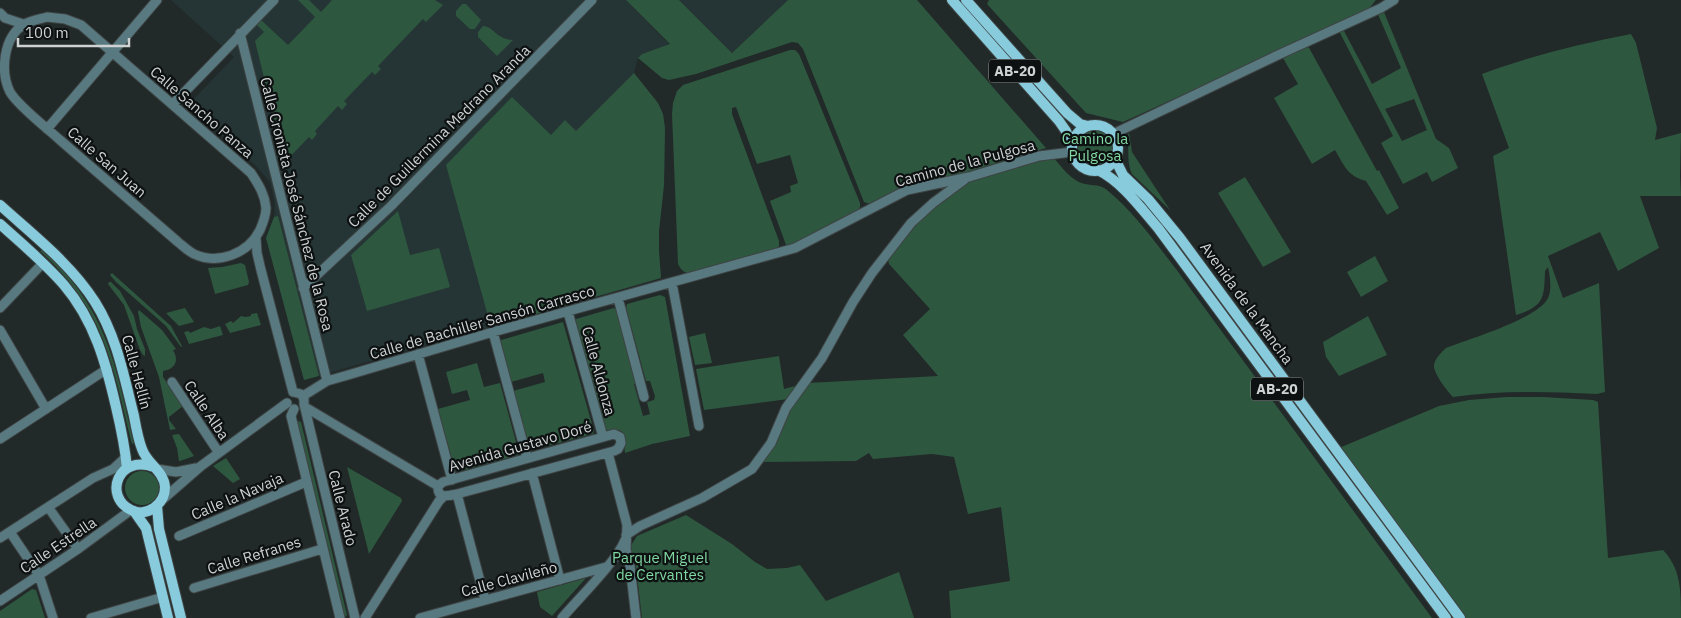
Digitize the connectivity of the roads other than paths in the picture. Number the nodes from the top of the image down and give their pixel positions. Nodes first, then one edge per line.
1 (157, 0) edge
2 (274, 0) edge
3 (592, 0) edge
4 (952, 0) edge
5 (966, 0) edge
6 (1394, 0) edge
7 (3, 16) edge
8 (23, 24) junction
9 (240, 33) junction
10 (11, 37) junction
11 (113, 51) junction
12 (173, 104) junction
13 (1088, 126) junction
14 (47, 129) junction
15 (1113, 134) junction
16 (1072, 149) junction
17 (1117, 153) junction
18 (1098, 170) junction
19 (969, 176) junction
20 (0, 205) edge
21 (0, 224) edge
22 (256, 238) junction
23 (240, 251) junction
24 (43, 263) junction
25 (261, 270) junction
26 (672, 283) junction
27 (303, 288) junction
28 (618, 298) junction
29 (0, 308) edge
30 (568, 312) junction
31 (0, 330) edge
32 (493, 332) junction
33 (418, 354) junction
34 (107, 369) junction
35 (327, 381) junction
36 (172, 382) dead end
37 (293, 392) junction
38 (644, 398) dead end
39 (304, 402) junction
40 (290, 406) junction
41 (46, 409) junction
42 (699, 426) dead end
43 (603, 437) junction
44 (0, 439) edge
45 (220, 453) junction
46 (608, 453) junction
47 (527, 458) junction
48 (126, 465) junction
49 (201, 466) junction
50 (155, 468) junction
51 (532, 473) junction
52 (452, 480) junction
53 (306, 482) junction
54 (438, 486) junction
55 (457, 494) junction
56 (444, 496) junction
57 (159, 503) junction
58 (48, 506) junction
59 (132, 510) junction
60 (4, 533) edge
61 (626, 535) junction
62 (179, 536) dead end
63 (78, 549) junction
64 (322, 549) junction
65 (606, 567) junction
66 (39, 575) junction
67 (560, 580) junction
68 (194, 588) dead end
69 (163, 597) junction
70 (485, 600) junction
71 (0, 601) edge
72 (112, 615) edge
73 (53, 618) edge
74 (90, 618) edge
75 (168, 618) edge
76 (181, 618) edge
77 (340, 618) edge
78 (355, 618) edge
79 (364, 618) edge
80 (420, 618) edge
81 (562, 618) edge
82 (636, 618) edge
83 (1446, 618) edge
84 (1460, 618) edge

1 - 11 street
2 - 9 street
3 - 27 street, Calle de Guillermina Medrano Aranda
4 - 16 main road, AB-20
5 - 13 main road, AB-20
6 - 15 street
7 - 8 street
7 - 10 street
8 - 10 street, Calle San Juan
8 - 11 street, Calle Sancho Panza
9 - 12 street
9 - 27 street, Calle Cronista José Sánchez de la Rosa
10 - 14 street, Calle San Juan
11 - 12 street, Calle Sancho Panza
11 - 14 street
12 - 22 street, Calle Sancho Panza
13 - 15 main road, AB-20
13 - 16 main road
14 - 23 street, Calle San Juan
15 - 17 main road
16 - 18 main road, AB-20
16 - 19 street, Camino de la Pulgosa
17 - 18 main road
17 - 84 main road, Avenida de la Mancha / AB-20
18 - 83 main road, Avenida de la Mancha / AB-20
19 - 26 street, Camino de la Pulgosa
19 - 61 street
20 - 50 main road, Calle Hellín
21 - 24 main road, Calle Hellín
22 - 23 street, Calle San Juan
22 - 25 street
23 - 25 street
24 - 29 street
24 - 34 main road, Calle Hellín
25 - 37 street
26 - 28 street, Calle de Bachiller Sansón Carrasco
26 - 42 street
27 - 35 street, Calle Cronista José Sánchez de la Rosa
28 - 30 street, Calle de Bachiller Sansón Carrasco
28 - 38 street
30 - 32 street, Calle de Bachiller Sansón Carrasco
30 - 43 street, Calle Aldonza
31 - 41 street
32 - 33 street, Calle de Bachiller Sansón Carrasco
32 - 47 street
33 - 35 street, Calle de Bachiller Sansón Carrasco
33 - 52 street
34 - 41 street
34 - 48 main road, Calle Hellín
35 - 39 street, Calle de Bachiller Sansón Carrasco
36 - 45 street, Calle Alba
37 - 39 street
37 - 40 street
39 - 40 street
39 - 54 street
39 - 78 street, Calle Arado
40 - 45 street
40 - 53 street, Calle Arado
41 - 44 street
43 - 46 street, Avenida Gustavo Doré
43 - 47 street, Avenida Gustavo Doré
45 - 49 street
46 - 51 street, Avenida Gustavo Doré
46 - 61 street
47 - 52 street, Avenida Gustavo Doré
48 - 50 main road
48 - 58 street
48 - 59 main road, Calle Hellín
49 - 50 street
49 - 57 street
50 - 57 main road
51 - 55 street, Avenida Gustavo Doré
51 - 67 street
52 - 54 street, Avenida Gustavo Doré
53 - 62 street, Calle la Navaja
53 - 64 street, Calle Arado
54 - 56 street, Avenida Gustavo Doré
55 - 56 street, Avenida Gustavo Doré
55 - 70 street
56 - 79 street
57 - 59 main road
57 - 76 main road
58 - 60 street
58 - 63 street
59 - 63 street, Calle Estrella
59 - 69 main road
60 - 66 street
61 - 65 street
61 - 82 street
63 - 66 street, Calle Estrella
64 - 68 street, Calle Refranes
64 - 77 street, Calle Arado
65 - 67 street, Calle Clavileño
65 - 81 street
66 - 71 street, Calle Estrella
66 - 73 street
67 - 70 street, Calle Clavileño
69 - 72 street
69 - 75 main road
70 - 80 street, Calle Clavileño
72 - 74 street

